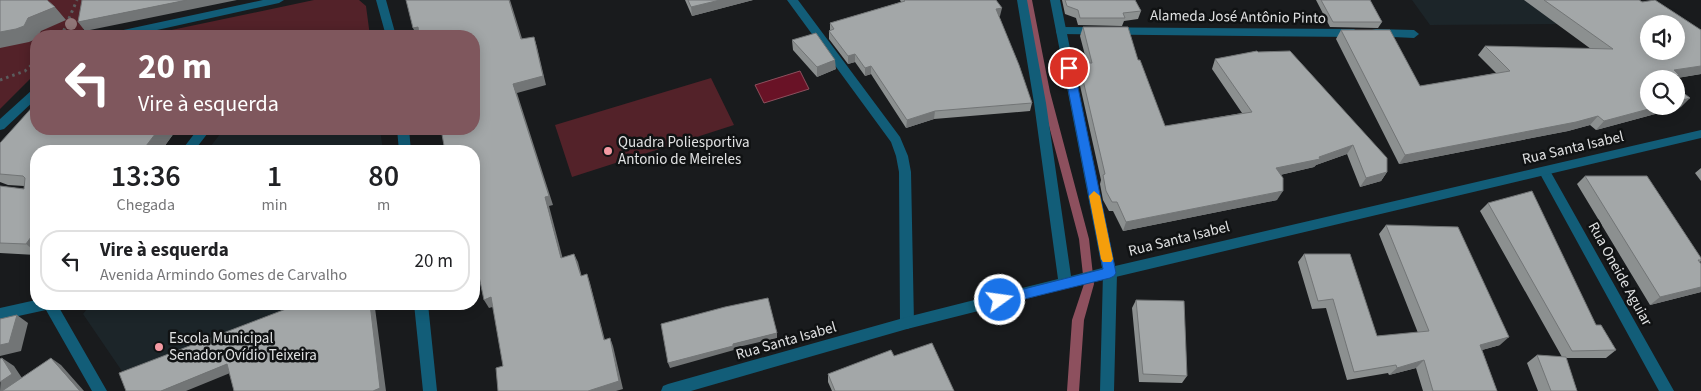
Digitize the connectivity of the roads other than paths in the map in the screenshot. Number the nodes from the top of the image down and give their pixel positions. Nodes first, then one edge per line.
1 (279, 0) edge
2 (382, 0) edge
3 (792, 0) edge
4 (1022, 0) edge
5 (1055, 0) edge
6 (142, 30) edge
7 (390, 30) edge
8 (1061, 30) junction
9 (1414, 34) dead end
10 (30, 98) edge
11 (0, 126) edge
12 (1701, 134) edge
13 (200, 135) edge
14 (192, 145) edge
15 (1546, 172) junction
16 (1110, 273) junction
17 (1068, 282) junction
18 (30, 308) edge
19 (53, 310) edge
20 (422, 310) edge
21 (0, 314) edge
22 (907, 323) junction
23 (100, 391) edge
24 (430, 391) edge
25 (668, 391) edge
26 (1108, 391) edge
27 (1666, 391) edge

1 - 6 street
2 - 7 street
3 - 22 street
4 - 17 street
5 - 8 street
8 - 9 street, Alameda José Antônio Pinto
8 - 16 street
10 - 11 street
12 - 15 street, Rua Santa Isabel
13 - 14 street
15 - 16 street, Rua Santa Isabel
15 - 27 street, Rua Oneide Aguiar
16 - 17 street, Rua Santa Isabel
16 - 26 street
17 - 22 street, Rua Santa Isabel
18 - 21 street
19 - 23 street
20 - 24 street
22 - 25 street, Rua Santa Isabel

